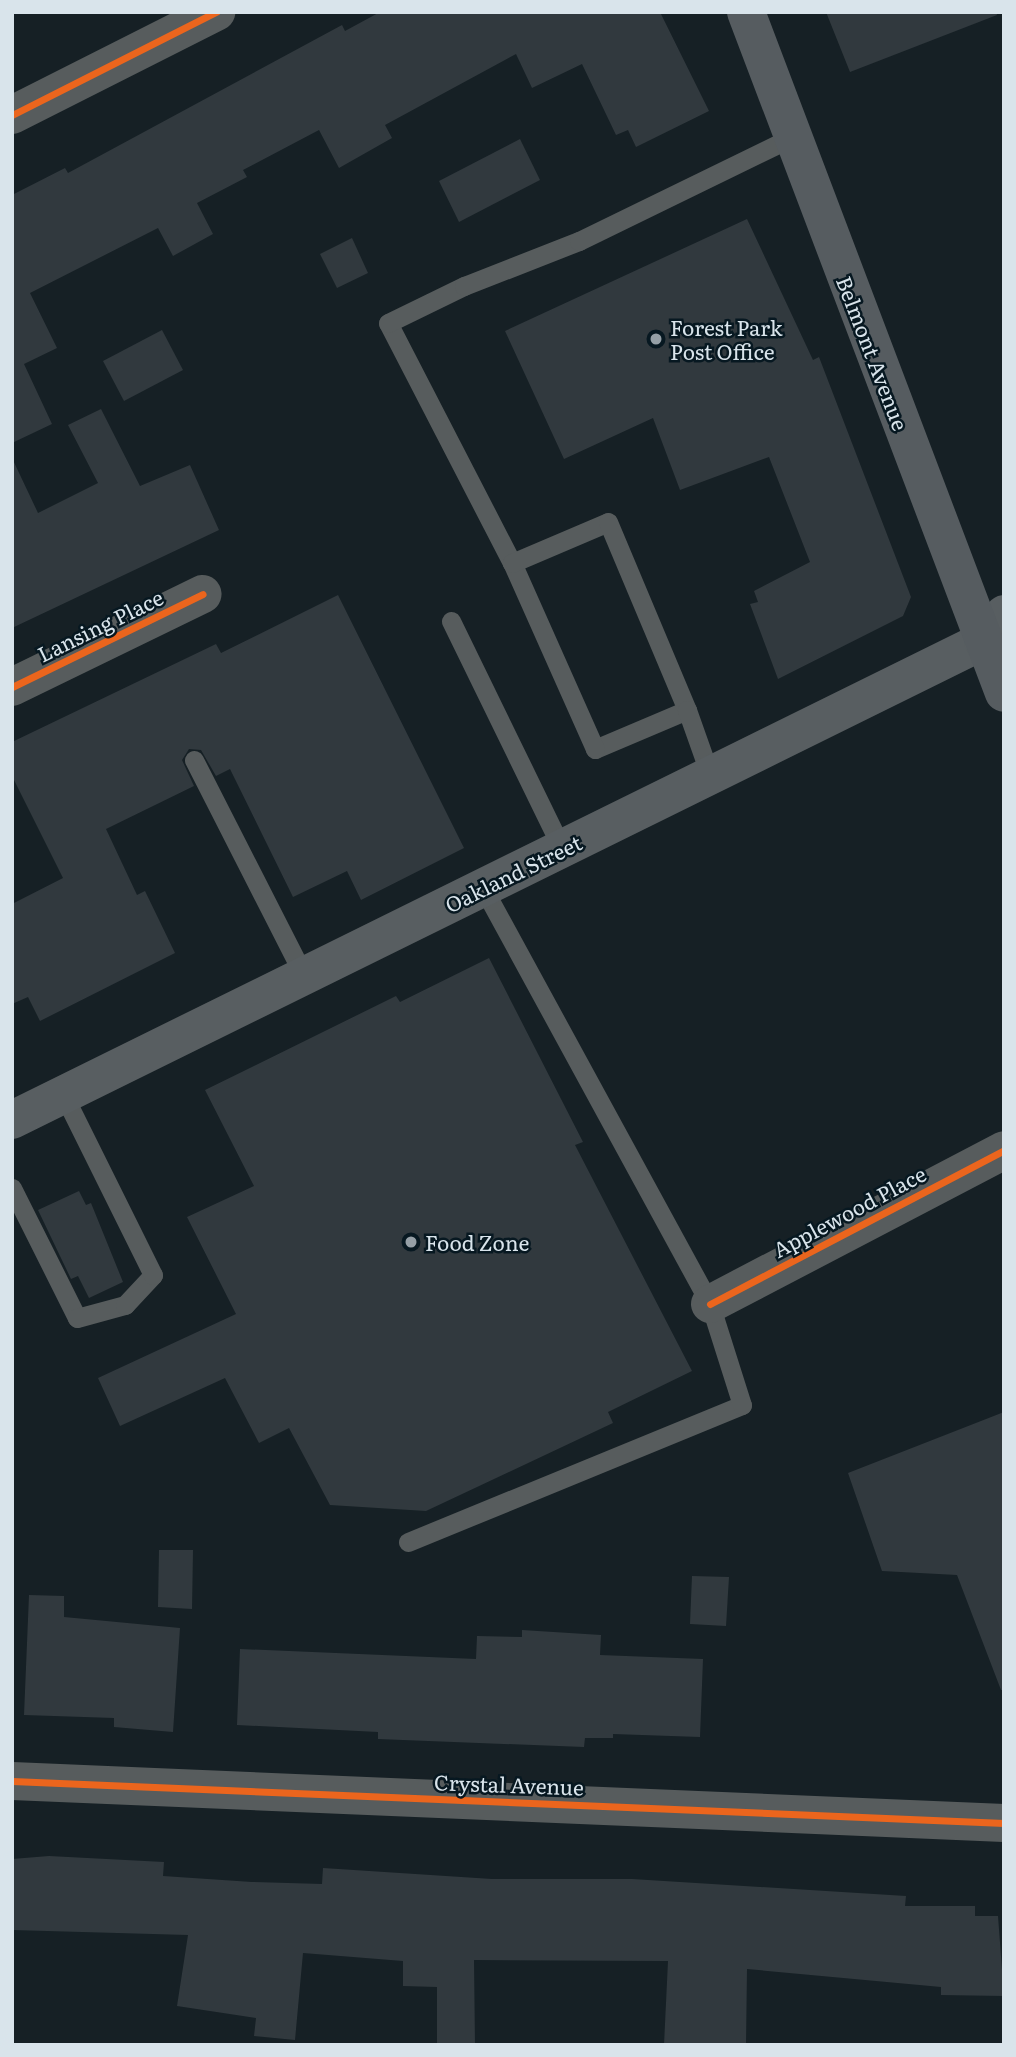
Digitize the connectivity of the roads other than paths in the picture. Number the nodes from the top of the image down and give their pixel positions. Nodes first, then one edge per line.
1 (216, 12) edge
2 (746, 12) edge
3 (12, 115) edge
4 (792, 137) junction
5 (512, 562) junction
6 (203, 594) dead end
7 (451, 621) dead end
8 (993, 628) edge
9 (12, 687) edge
10 (1004, 693) edge
11 (687, 710) junction
12 (194, 760) dead end
13 (710, 775) junction
14 (562, 849) junction
15 (483, 887) junction
16 (303, 974) junction
17 (63, 1094) junction
18 (12, 1120) edge
19 (1004, 1150) edge
20 (12, 1188) edge
21 (710, 1304) junction
22 (408, 1542) dead end
23 (12, 1781) edge
24 (1004, 1823) edge

1 - 3 street
2 - 4 main road, Belmont Avenue
4 - 5 lane
4 - 8 main road, Belmont Avenue
5 - 11 lane
5 - 11 lane
6 - 9 street, Lansing Place
7 - 14 lane
8 - 10 main road, Belmont Avenue
8 - 13 main road, Oakland Street
11 - 13 lane
12 - 16 lane
13 - 14 main road, Oakland Street
14 - 15 main road, Oakland Street
15 - 16 main road, Oakland Street
15 - 21 lane
16 - 17 main road, Oakland Street
17 - 18 main road, Oakland Street
17 - 20 lane
19 - 21 street, Applewood Place
21 - 22 lane
23 - 24 street, Crystal Avenue

